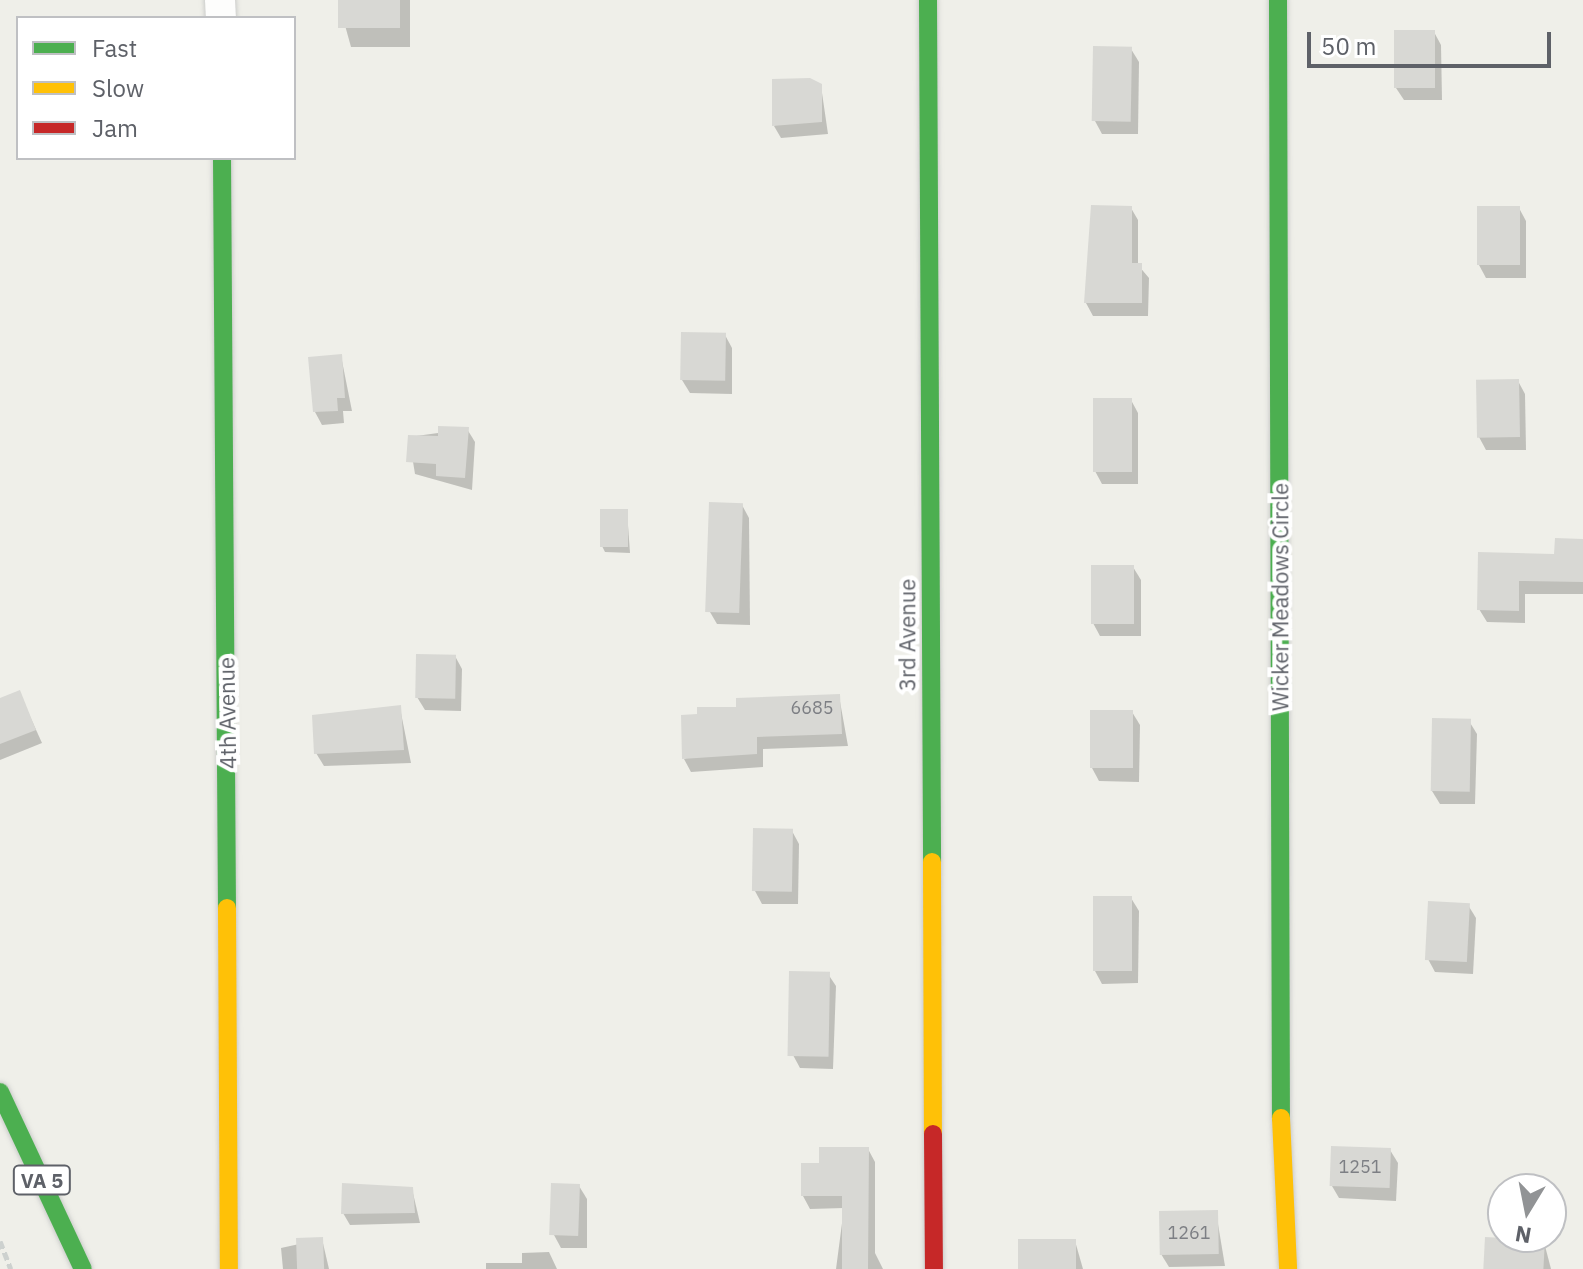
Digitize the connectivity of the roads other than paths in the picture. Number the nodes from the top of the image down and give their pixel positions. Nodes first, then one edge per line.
1 (928, 0) edge
2 (1278, 0) edge
3 (222, 160) edge
4 (0, 1092) edge
5 (1280, 1194) junction
6 (83, 1269) edge
7 (229, 1269) edge
8 (934, 1269) edge
9 (1269, 1269) edge
10 (1288, 1269) edge

1 - 8 street, 3rd Avenue
2 - 5 street, Wicker Meadows Circle
3 - 7 street, 4th Avenue
4 - 6 street, VA 5
5 - 9 street, Wicker Meadows Circle
5 - 10 street, Wicker Meadows Circle

